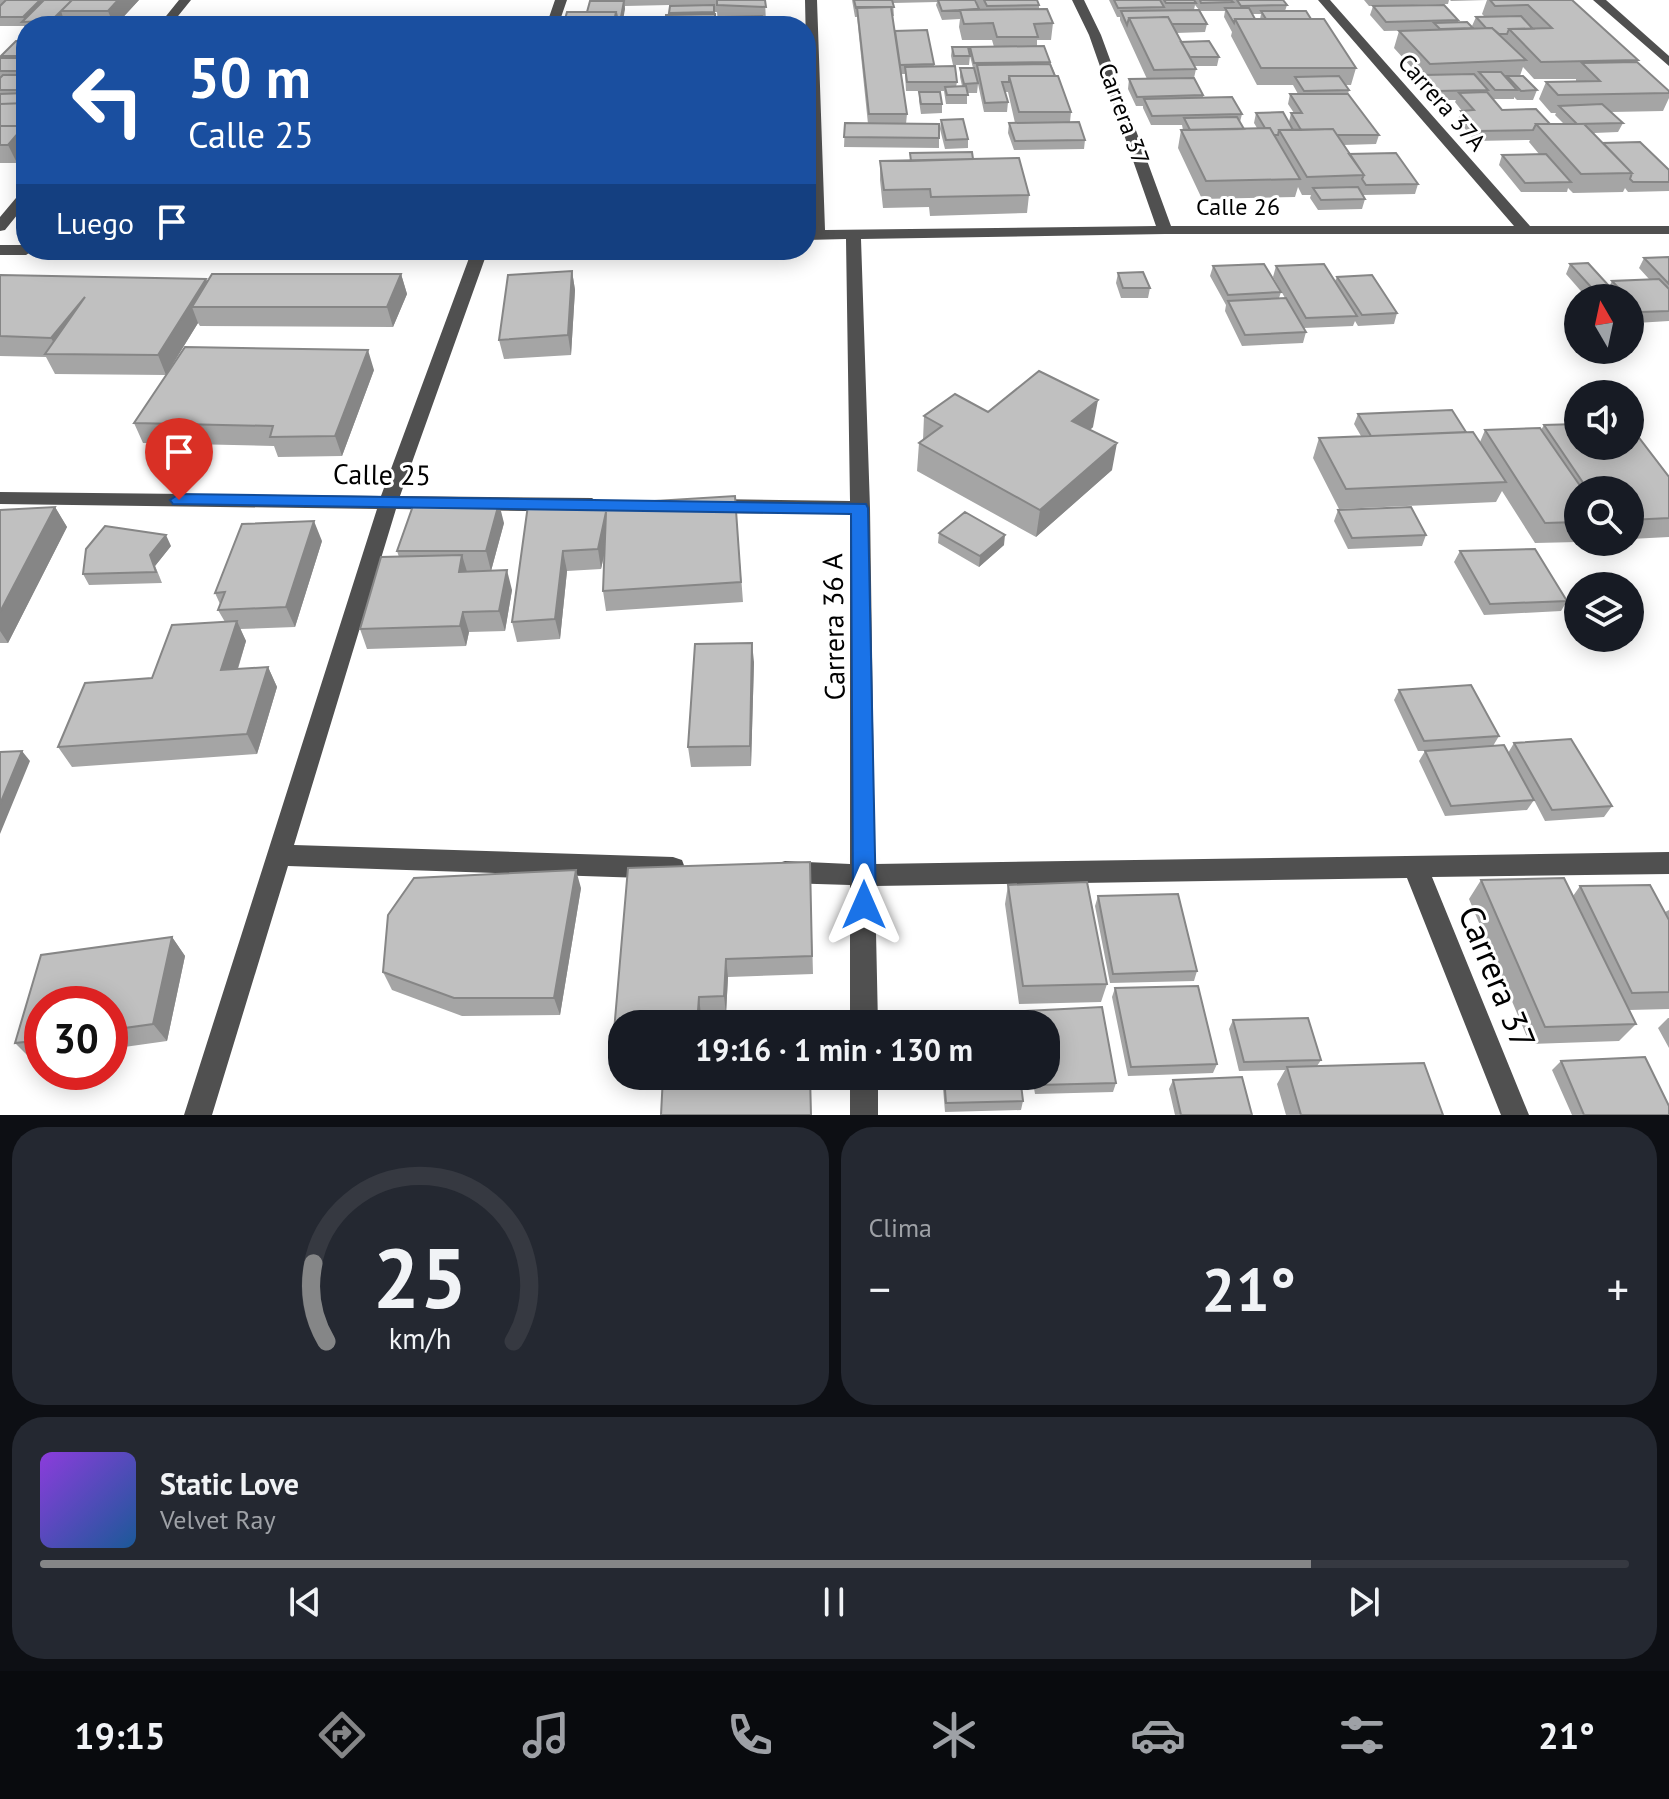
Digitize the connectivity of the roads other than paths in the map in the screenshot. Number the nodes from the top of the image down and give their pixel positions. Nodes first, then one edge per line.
1 (185, 0) edge
2 (1078, 0) edge
3 (1324, 0) edge
4 (1599, 0) edge
5 (172, 16) edge
6 (1669, 62) edge
7 (16, 207) edge
8 (0, 227) edge
9 (1165, 230) junction
10 (1669, 230) edge
11 (1528, 232) junction
12 (816, 235) edge
13 (853, 235) junction
14 (476, 260) edge
15 (0, 498) edge
16 (388, 503) junction
17 (608, 505) edge
18 (687, 506) edge
19 (860, 508) junction
20 (277, 855) junction
21 (1669, 863) edge
22 (1415, 867) junction
23 (690, 869) edge
24 (753, 871) edge
25 (864, 875) junction
26 (864, 1010) edge
27 (864, 1090) edge
28 (198, 1115) edge
29 (864, 1115) edge
30 (1515, 1115) edge

1 - 5 street
2 - 9 street, Carrera 37
3 - 11 street, Carrera 37A
4 - 6 street
7 - 8 street
9 - 11 street, Calle 26
9 - 13 street, Calle 26
10 - 11 street, Calle 26
12 - 13 street, Calle 26
13 - 19 street, Carrera 36 A
14 - 16 street
15 - 16 street, Calle 25
16 - 17 street, Calle 25
16 - 20 street
18 - 19 street
19 - 25 street, Carrera 36 A
20 - 23 street
20 - 28 street
21 - 22 street
22 - 25 street
22 - 30 street, Carrera 37
24 - 25 street
25 - 26 street, Carrera 36 A
27 - 29 street

